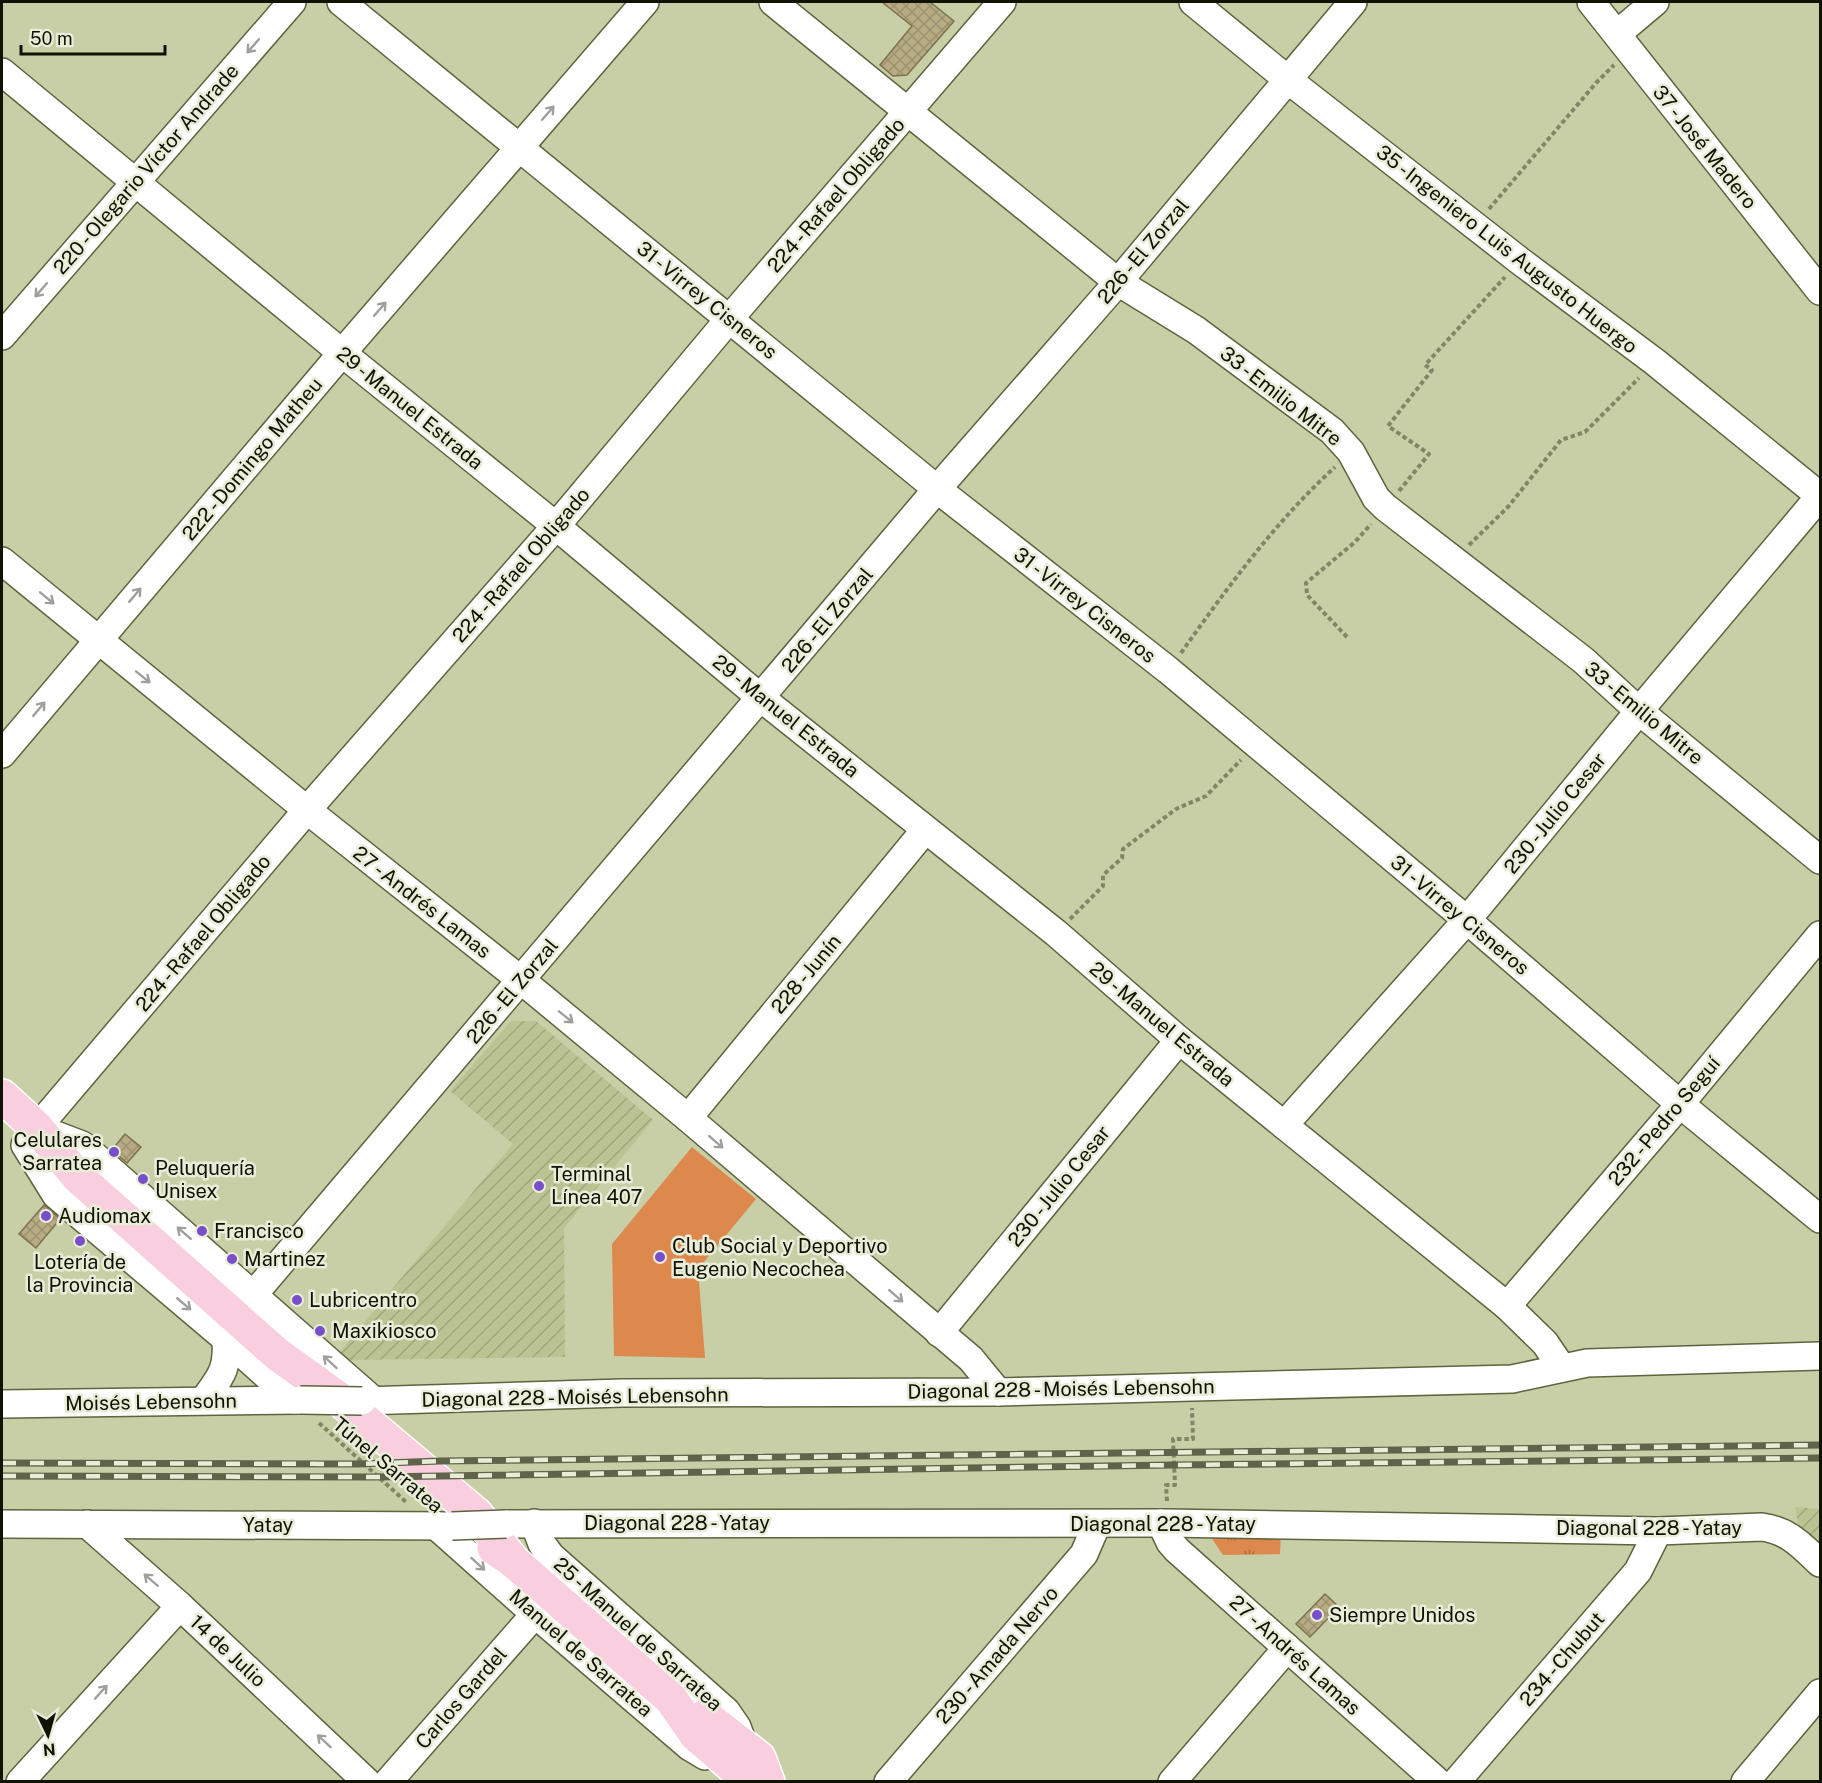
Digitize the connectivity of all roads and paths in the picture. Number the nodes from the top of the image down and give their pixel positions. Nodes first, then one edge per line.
1 (292, 2) edge
2 (341, 2) edge
3 (645, 2) edge
4 (773, 2) edge
5 (1002, 2) edge
6 (1193, 2) edge
7 (1353, 2) edge
8 (1591, 2) edge
9 (1655, 2) edge
10 (1623, 42) junction
11 (2, 72) edge
12 (1287, 80) junction
13 (907, 112) junction
14 (519, 148) junction
15 (134, 182) junction
16 (1475, 226) junction
17 (1520, 261) junction
18 (1118, 282) junction
19 (1821, 291) edge
20 (730, 318) junction
21 (2, 336) edge
22 (342, 353) junction
23 (1654, 362) junction
24 (1352, 452) junction
25 (937, 489) junction
26 (1821, 496) edge
27 (1385, 507) junction
28 (556, 526) junction
29 (2, 561) edge
30 (1454, 561) junction
31 (1347, 637) dead end
32 (97, 640) junction
33 (1168, 670) junction
34 (761, 698) junction
35 (1639, 711) junction
36 (1256, 745) junction
37 (2, 754) edge
38 (307, 810) junction
39 (925, 830) junction
40 (1821, 860) edge
41 (1467, 920) junction
42 (1056, 933) junction
43 (1821, 935) edge
44 (521, 980) junction
45 (1179, 1040) junction
46 (2, 1096) edge
47 (1680, 1104) junction
48 (688, 1118) junction
49 (1284, 1125) junction
50 (21, 1132) edge
51 (1821, 1219) edge
52 (254, 1294) junction
53 (1507, 1306) junction
54 (939, 1333) junction
55 (226, 1339) junction
56 (1821, 1356) edge
57 (1562, 1368) junction
58 (998, 1392) junction
59 (204, 1400) junction
60 (297, 1400) junction
61 (368, 1401) junction
62 (2, 1404) edge
63 (1192, 1414) dead end
64 (319, 1422) dead end
65 (406, 1502) dead end
66 (1164, 1512) junction
67 (534, 1523) junction
68 (2, 1524) edge
69 (87, 1524) junction
70 (1097, 1524) junction
71 (443, 1525) junction
72 (1658, 1531) junction
73 (1809, 1548) edge
74 (180, 1606) junction
75 (535, 1614) junction
76 (1287, 1648) junction
77 (1821, 1693) edge
78 (671, 1699) joint
79 (739, 1756) junction
80 (20, 1782) edge
81 (367, 1782) edge
82 (388, 1782) edge
83 (767, 1782) edge
84 (888, 1782) edge
85 (1172, 1782) edge
86 (1437, 1782) edge
87 (1456, 1782) edge
88 (1745, 1782) edge

1 -> 15 street, 220 - Olegario Víctor Andrade
2 - 14 street, 31 - Virrey Cisneros
14 -> 3 street, 222 - Domingo Matheu
4 - 13 street, 33 - Emilio Mitre
5 - 13 street, 224 - Rafael Obligado
6 - 12 street, 35 - Ingeniero Luis Augusto Huergo
7 - 12 street, 226 - El Zorzal
8 - 10 street, 37 - José Madero
9 - 10 street
10 - 16 path
10 - 19 street, 37 - José Madero
11 - 15 street, 29 - Manuel Estrada
12 - 16 street, 35 - Ingeniero Luis Augusto Huergo
12 - 18 street, 226 - El Zorzal
13 - 18 street, 33 - Emilio Mitre
13 - 20 street, 224 - Rafael Obligado
14 - 20 street, 31 - Virrey Cisneros
22 -> 14 street, 222 - Domingo Matheu
15 -> 21 street, 220 - Olegario Víctor Andrade
15 - 22 street, 29 - Manuel Estrada
16 - 17 street, 35 - Ingeniero Luis Augusto Huergo
17 - 23 street, 35 - Ingeniero Luis Augusto Huergo
17 - 27 path
18 - 24 street, 33 - Emilio Mitre
18 - 25 street, 226 - El Zorzal
20 - 25 street, 31 - Virrey Cisneros
20 - 28 street, 224 - Rafael Obligado
22 - 28 street, 29 - Manuel Estrada
32 -> 22 street, 222 - Domingo Matheu
23 - 26 street, 35 - Ingeniero Luis Augusto Huergo
23 - 30 path
24 - 27 street, 33 - Emilio Mitre
24 - 33 path
25 - 33 street, 31 - Virrey Cisneros
25 - 34 street, 226 - El Zorzal
26 - 35 street, 230 - Julio Cesar
27 - 30 street, 33 - Emilio Mitre
27 - 31 path
28 - 34 street, 29 - Manuel Estrada
28 - 38 street, 224 - Rafael Obligado
29 -> 32 street, 27 - Andrés Lamas
30 - 35 street, 33 - Emilio Mitre
37 -> 32 street, 222 - Domingo Matheu
32 -> 38 street, 27 - Andrés Lamas
33 - 36 street, 31 - Virrey Cisneros
34 - 39 street, 29 - Manuel Estrada
34 - 44 street, 226 - El Zorzal
35 - 40 street, 33 - Emilio Mitre
35 - 41 street, 230 - Julio Cesar
36 - 41 street, 31 - Virrey Cisneros
36 - 42 path
38 - 44 street, 27 - Andrés Lamas
38 - 50 street, 224 - Rafael Obligado
39 - 42 street, 29 - Manuel Estrada
39 - 48 street, 228 - Junín
41 - 47 street, 31 - Virrey Cisneros
41 - 49 street, 230 - Julio Cesar
42 - 45 street, 29 - Manuel Estrada
43 - 47 street, 232 - Pedro Seguí
44 -> 48 street, 27 - Andrés Lamas
44 - 52 street, 226 - El Zorzal
45 - 49 street, 29 - Manuel Estrada
45 - 54 street, 230 - Julio Cesar
46 - 50 main road
47 - 51 street, 31 - Virrey Cisneros
47 - 53 street, 232 - Pedro Seguí
48 -> 54 street, 27 - Andrés Lamas
49 - 53 street, 29 - Manuel Estrada
52 -> 50 street
50 -> 55 street
50 - 78 main road, Túnel Sarratea
61 -> 52 street
53 - 57 street, 29 - Manuel Estrada
54 - 58 street, 27 - Andrés Lamas
55 - 59 street
55 - 60 street
56 - 57 street, Diagonal 228 - Moisés Lebensohn
57 - 58 street, Diagonal 228 - Moisés Lebensohn
58 - 61 street, Diagonal 228 - Moisés Lebensohn
59 - 60 street, Moisés Lebensohn
59 - 62 street, Moisés Lebensohn
60 - 61 street, Diagonal 228 - Moisés Lebensohn, bridge
63 - 66 path
64 - 65 path
66 - 70 street, Diagonal 228 - Yatay
66 - 72 street, Diagonal 228 - Yatay
66 - 76 street, 27 - Andrés Lamas
67 - 70 street, Diagonal 228 - Yatay
67 - 71 street, Yatay, bridge
67 - 79 street, 25 - Manuel de Sarratea
68 - 69 street, Yatay
69 - 71 street, Yatay
74 -> 69 street, 14 de Julio
70 - 84 street, 230 - Amada Nervo
71 -> 75 street, Manuel de Sarratea
72 - 73 street, Diagonal 228 - Yatay
72 - 87 street, 234 - Chubut
80 -> 74 street
81 -> 74 street, 14 de Julio
75 - 79 street, Manuel de Sarratea
75 - 82 street, Carlos Gardel
76 - 85 street
76 - 86 street, 27 - Andrés Lamas
77 - 88 street
78 - 79 main road, Manuel de Sarratea
79 - 83 main road, Manuel de Sarratea

